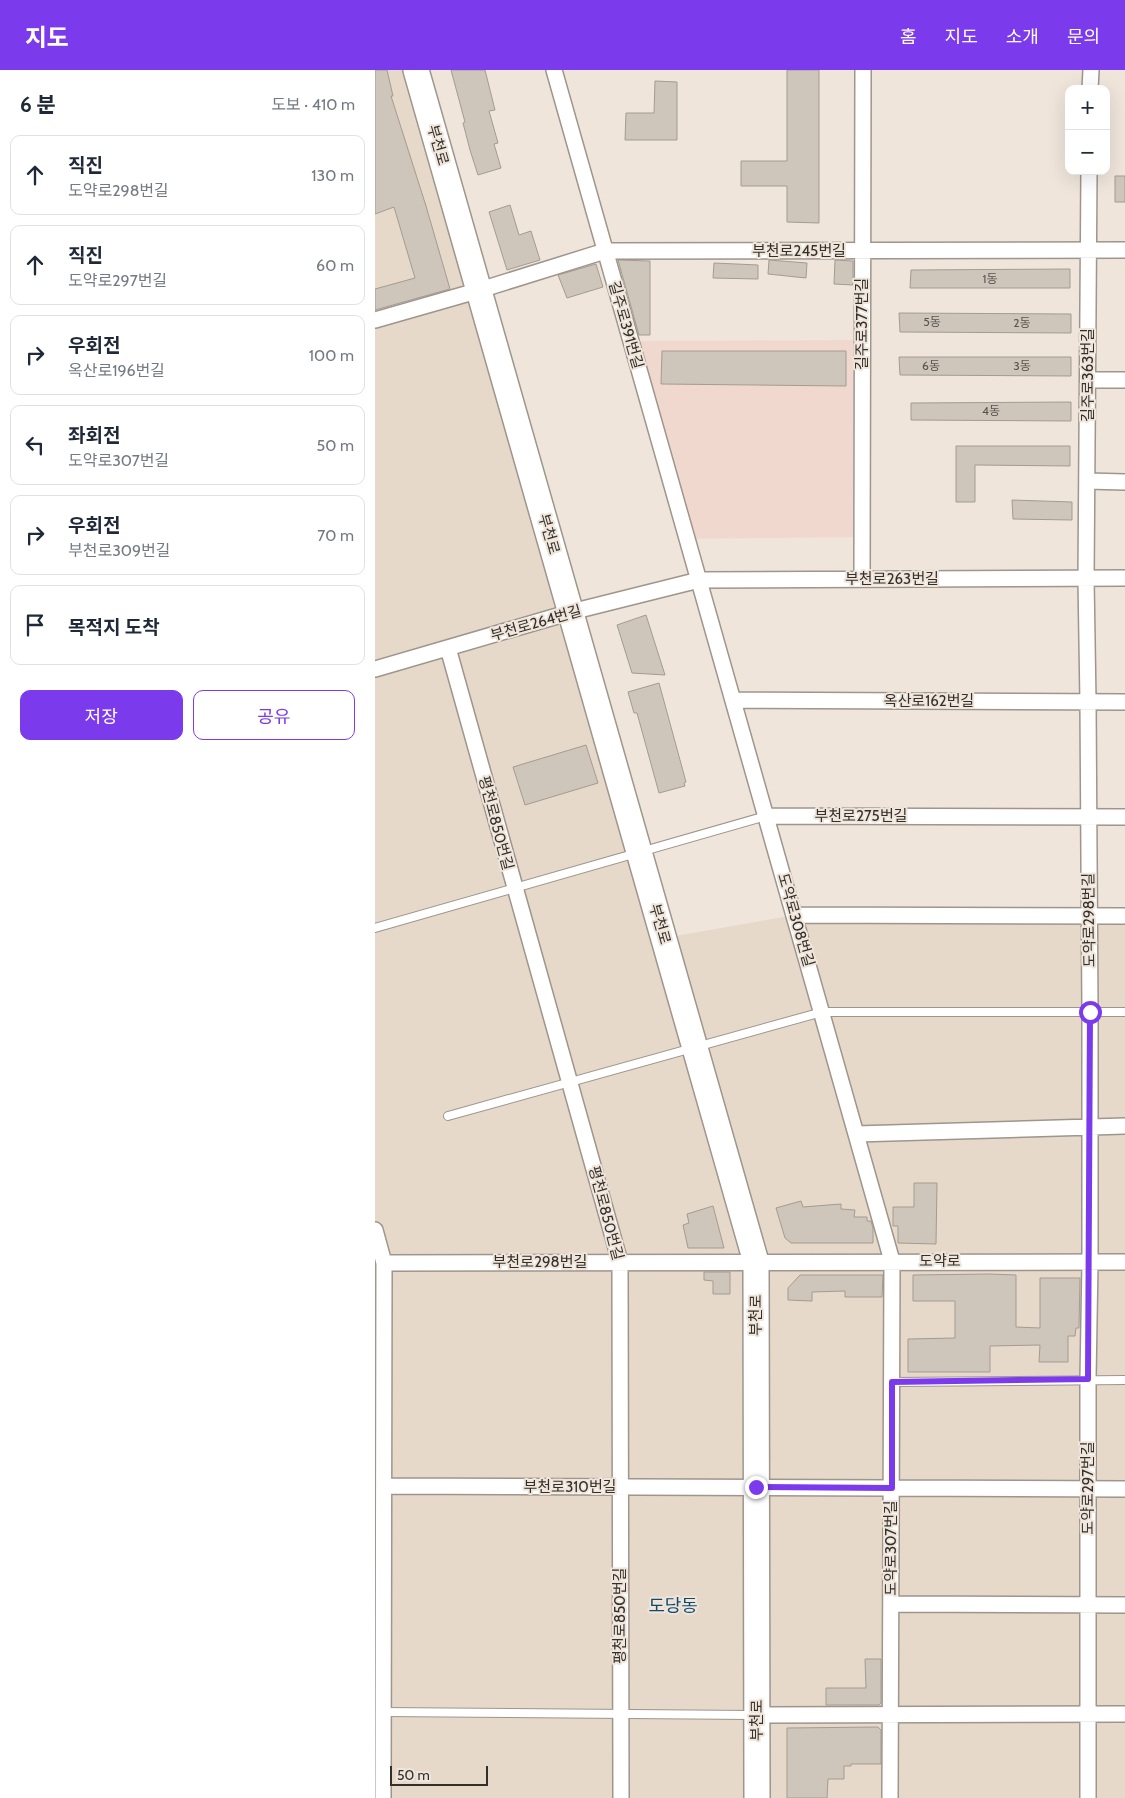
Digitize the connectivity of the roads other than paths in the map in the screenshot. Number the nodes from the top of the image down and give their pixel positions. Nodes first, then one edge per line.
1 (416, 70) edge
2 (554, 70) edge
3 (863, 70) edge
4 (1091, 70) edge
5 (1090, 85) edge
6 (1089, 175) edge
7 (1089, 250) junction
8 (1125, 250) edge
9 (605, 251) junction
10 (862, 251) junction
11 (480, 290) junction
12 (375, 320) edge
13 (1088, 380) junction
14 (1125, 380) edge
15 (1087, 481) junction
16 (1125, 482) edge
17 (1086, 578) junction
18 (1125, 578) edge
19 (862, 579) junction
20 (699, 580) junction
21 (571, 612) junction
22 (448, 648) junction
23 (375, 669) edge
24 (733, 700) junction
25 (1089, 702) junction
26 (1125, 702) edge
27 (766, 816) junction
28 (1088, 817) junction
29 (1125, 817) edge
30 (639, 853) junction
31 (514, 888) junction
32 (795, 915) junction
33 (1089, 916) junction
34 (1125, 916) edge
35 (375, 928) edge
36 (822, 1012) junction
37 (1090, 1012) junction
38 (1125, 1012) edge
39 (695, 1047) junction
40 (569, 1081) junction
41 (448, 1116) dead end
42 (1125, 1126) edge
43 (1089, 1127) junction
44 (856, 1134) junction
45 (375, 1230) edge
46 (892, 1261) junction
47 (620, 1262) junction
48 (756, 1262) junction
49 (1090, 1262) junction
50 (1125, 1262) edge
51 (384, 1263) junction
52 (1088, 1379) junction
53 (1125, 1380) edge
54 (892, 1382) junction
55 (384, 1486) junction
56 (620, 1487) junction
57 (756, 1487) junction
58 (892, 1488) junction
59 (1088, 1488) junction
60 (1125, 1489) edge
61 (891, 1604) junction
62 (1088, 1605) junction
63 (1125, 1605) edge
64 (383, 1712) junction
65 (620, 1714) junction
66 (1088, 1714) junction
67 (1125, 1714) edge
68 (757, 1715) junction
69 (890, 1715) junction
70 (383, 1798) edge
71 (621, 1798) edge
72 (757, 1798) edge
73 (890, 1798) edge
74 (1088, 1798) edge

1 - 11 main road, 부천로
2 - 9 street, 길주로391번길
3 - 10 street, 길주로377번길
4 - 5 street
6 - 7 street, 길주로363번길
7 - 8 street, 부천로245번길
7 - 10 street, 부천로245번길
7 - 13 street, 길주로363번길
9 - 10 street, 부천로245번길
9 - 11 street, 부천로245번길
9 - 20 street, 길주로391번길
10 - 19 street, 길주로377번길
11 - 12 street, 부천로245번길
11 - 21 main road, 부천로
13 - 14 street
13 - 15 street, 길주로363번길
15 - 16 street
15 - 17 street, 길주로363번길
17 - 18 street, 부천로263번길
17 - 19 street, 부천로263번길
17 - 25 street, 도약로298번길
19 - 20 street, 부천로263번길
20 - 21 street, 부천로264번길
20 - 24 street, 도약로308번길
21 - 22 street, 부천로264번길
21 - 30 main road, 부천로
22 - 23 street, 부천로264번길
22 - 31 street, 평천로850번길
24 - 25 street, 옥산로162번길
24 - 27 street, 도약로308번길
25 - 26 street, 옥산로162번길
25 - 28 street, 도약로298번길
27 - 28 street, 부천로275번길
27 - 30 lane, 부천로275번길
27 - 32 street, 도약로308번길
28 - 29 street, 부천로275번길
28 - 33 street, 도약로298번길
30 - 31 lane, 부천로275번길
30 - 39 main road, 부천로
31 - 35 lane, 부천로275번길
31 - 40 street, 평천로850번길
32 - 33 street
32 - 36 street, 도약로308번길
33 - 34 street
33 - 37 street, 도약로298번길
36 - 37 lane
36 - 39 lane
36 - 44 street, 도약로308번길
37 - 38 lane
37 - 43 street, 도약로298번길
39 - 40 lane
39 - 48 main road, 부천로
40 - 41 lane
40 - 47 street, 평천로850번길
42 - 43 street
43 - 44 street
43 - 49 street, 도약로298번길
44 - 46 street, 도약로308번길
45 - 51 street
46 - 48 street, 도약로
46 - 49 street, 도약로
46 - 54 street, 도약로307번길
47 - 48 street, 부천로298번길
47 - 51 street, 부천로298번길
47 - 56 street, 평천로850번길
48 - 57 main road, 부천로
49 - 50 street, 도약로
49 - 52 street, 도약로297번길
51 - 55 street
52 - 53 lane
52 - 54 lane
52 - 59 street, 도약로297번길
54 - 58 street, 도약로307번길
55 - 56 street, 부천로310번길
55 - 64 street
56 - 57 street, 부천로310번길
56 - 65 street, 평천로850번길
57 - 58 street, 부천로310번길
57 - 68 main road, 부천로
58 - 59 street, 부천로310번길
58 - 61 street, 도약로307번길
59 - 60 street, 부천로310번길
59 - 62 street, 도약로297번길
61 - 62 street
61 - 69 street, 도약로307번길
62 - 63 street
62 - 66 street, 도약로297번길
64 - 65 lane
64 - 70 street
65 - 68 lane
65 - 71 street, 평천로850번길
66 - 67 street
66 - 69 street
66 - 74 street, 도약로297번길
68 - 69 street
68 - 72 main road, 부천로
69 - 73 street, 도약로307번길

